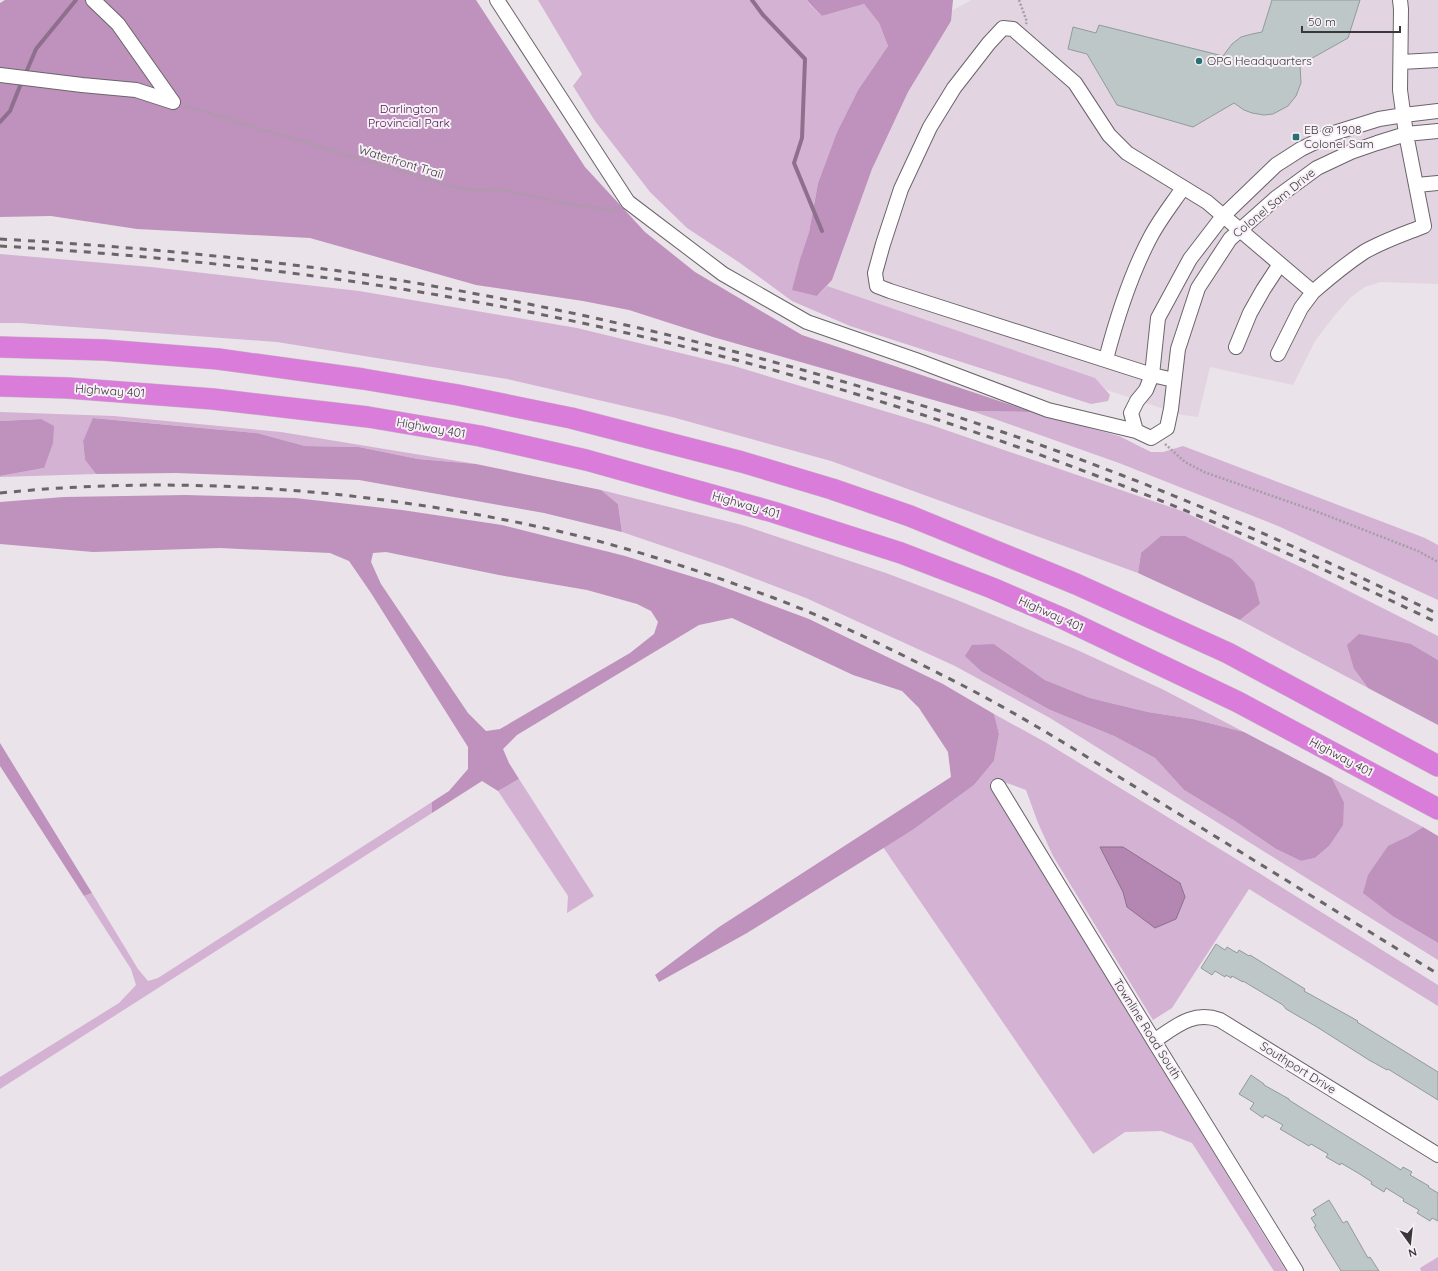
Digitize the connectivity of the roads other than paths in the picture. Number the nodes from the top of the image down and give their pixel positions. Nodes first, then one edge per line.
1 (93, 0) edge
2 (497, 0) edge
3 (1400, 0) edge
4 (1438, 60) edge
5 (1401, 62) junction
6 (0, 75) edge
7 (1438, 111) edge
8 (1404, 115) junction
9 (1438, 131) edge
10 (1406, 134) junction
11 (1438, 182) edge
12 (1417, 184) junction
13 (1183, 188) junction
14 (1223, 216) junction
15 (1431, 226) edge
16 (1240, 230) junction
17 (1280, 264) junction
18 (1313, 292) junction
19 (0, 347) edge
20 (1236, 347) dead end
21 (1278, 354) dead end
22 (1106, 359) junction
23 (1152, 375) junction
24 (1174, 380) junction
25 (0, 386) edge
26 (1136, 431) junction
27 (1438, 766) edge
28 (998, 786) dead end
29 (1438, 809) edge
30 (1154, 1041) junction
31 (1438, 1155) edge
32 (1296, 1271) edge

1 - 6 street
2 - 26 street
3 - 5 street
4 - 5 street
5 - 8 street
7 - 8 street, Colonel Sam Drive
8 - 10 street
8 - 14 street, Colonel Sam Drive
9 - 10 street, Colonel Sam Drive
10 - 12 street
10 - 16 street, Colonel Sam Drive
11 - 12 street
12 - 15 street
13 - 14 street
13 - 22 street
13 - 22 street
14 - 16 street
14 - 23 street, Colonel Sam Drive
15 - 18 street
16 - 17 street
16 - 24 street, Colonel Sam Drive
17 - 18 street
17 - 20 street
18 - 21 street
19 - 27 highway
22 - 23 street
23 - 24 street
23 - 26 street, Colonel Sam Drive
24 - 26 street, Colonel Sam Drive
25 - 29 highway, Highway 401
28 - 30 street, Townline Road South
30 - 31 street, Southport Drive
30 - 32 street, Townline Road South

